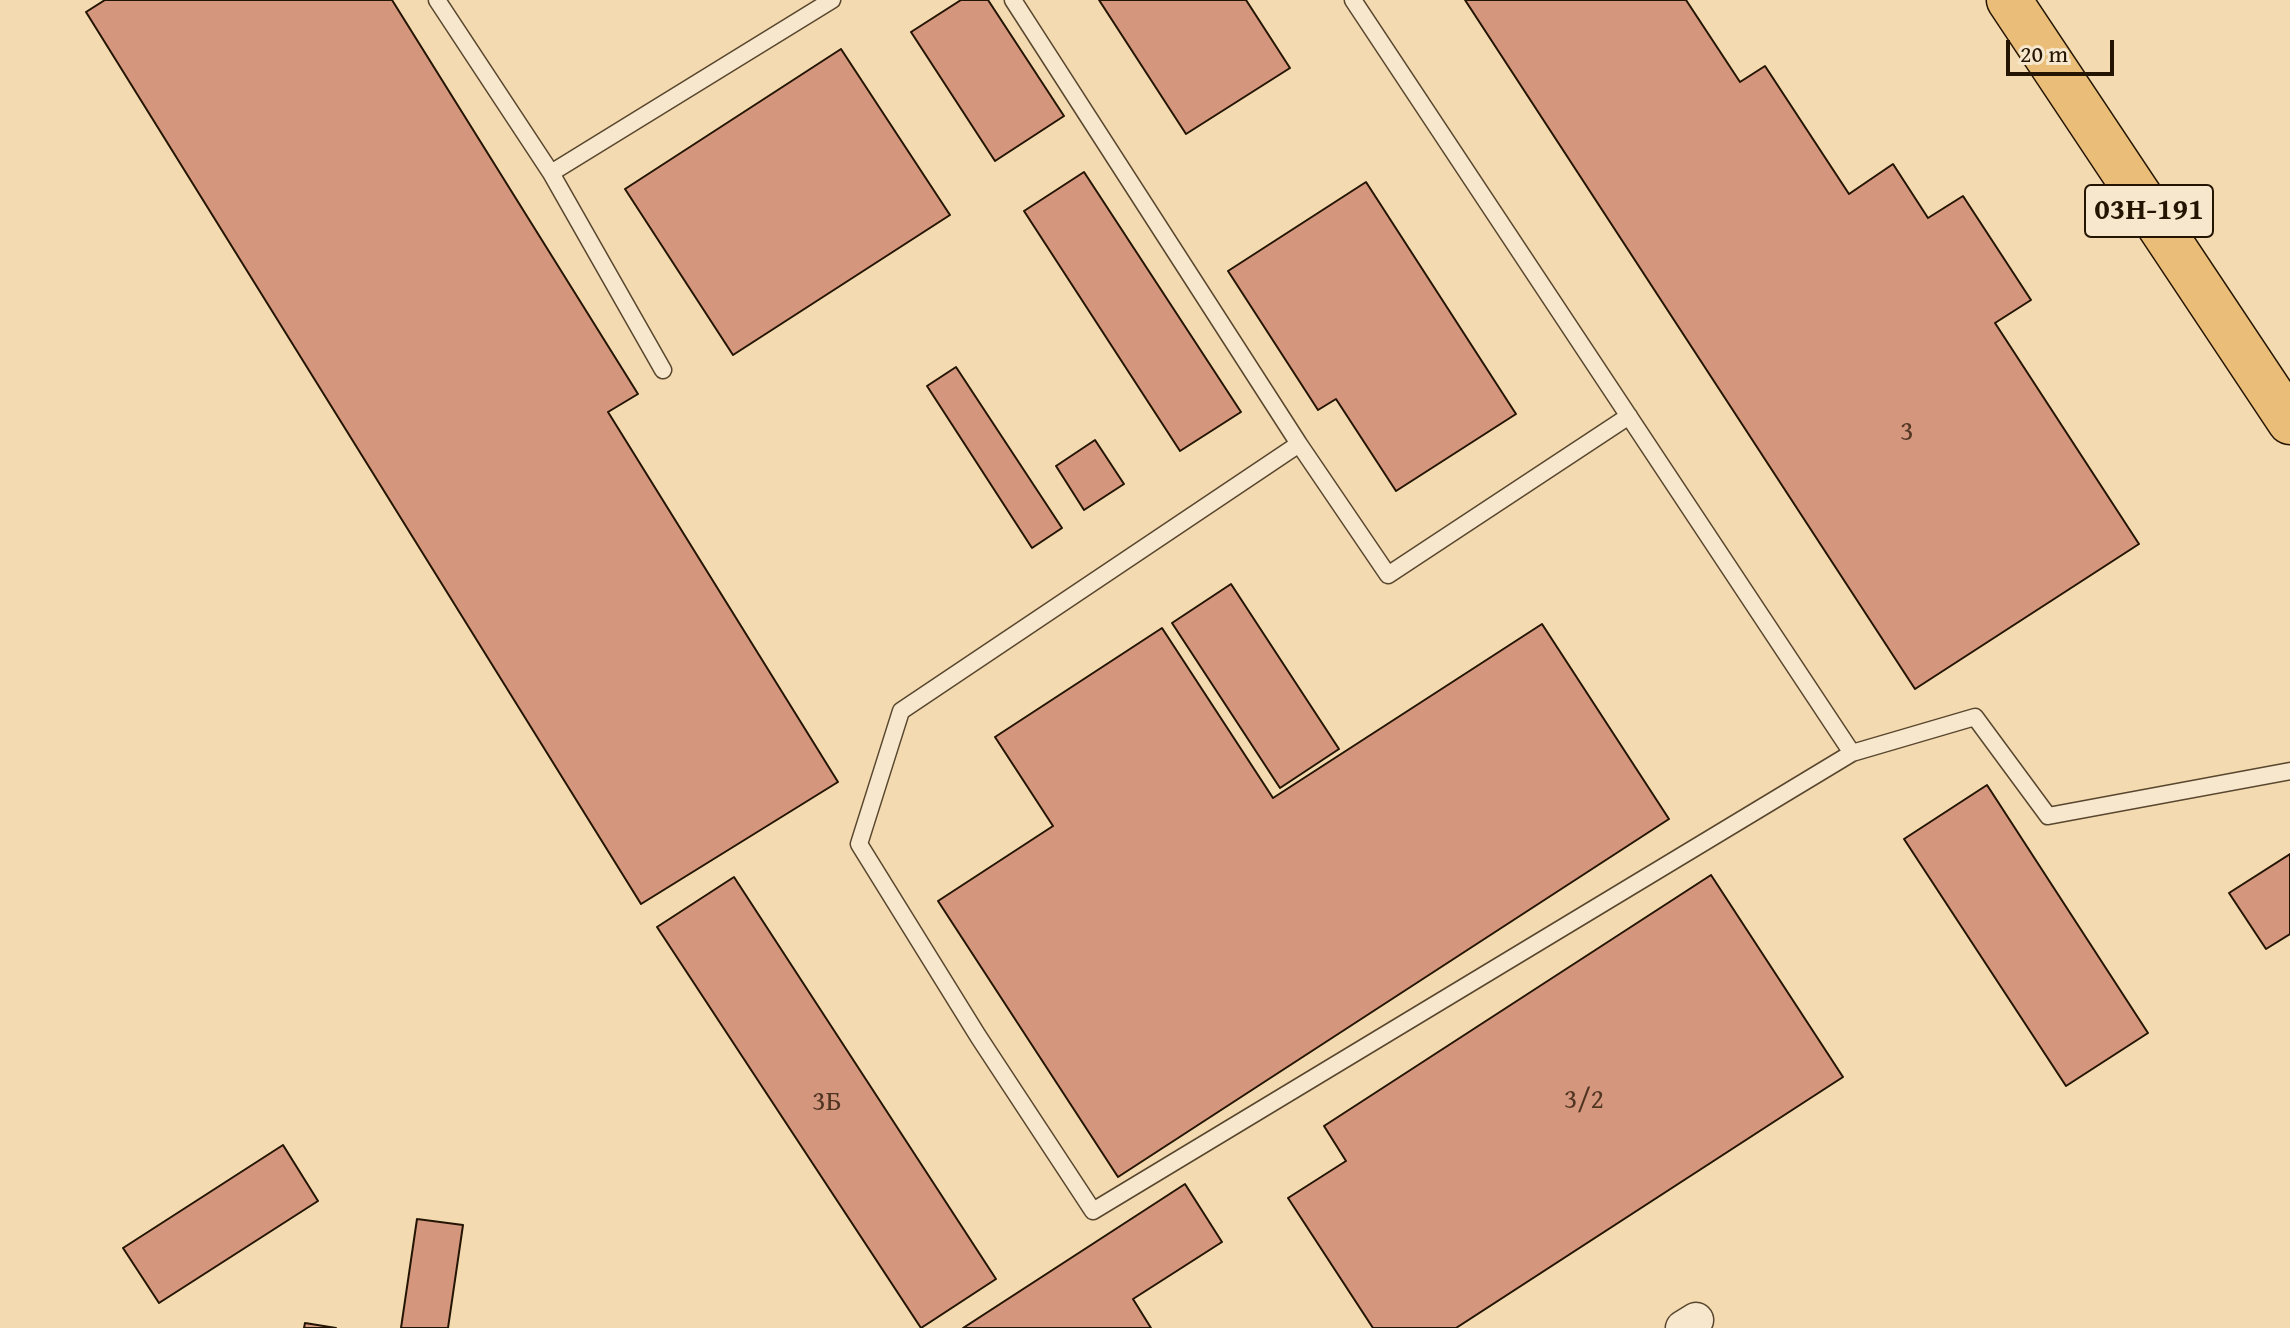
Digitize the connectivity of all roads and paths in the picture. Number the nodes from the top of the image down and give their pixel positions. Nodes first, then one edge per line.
1 (437, 0) edge
2 (832, 0) edge
3 (1013, 0) edge
4 (1353, 0) edge
5 (2009, 0) edge
6 (551, 173) junction
7 (663, 370) dead end
8 (1629, 416) junction
9 (2290, 422) edge
10 (1299, 444) junction
11 (1852, 753) junction
12 (2290, 771) edge

1 - 6 lane
2 - 6 lane
3 - 10 lane
4 - 8 lane
5 - 9 main road, 03Н-191
6 - 7 lane
8 - 10 lane
8 - 11 lane
10 - 11 lane
11 - 12 lane

